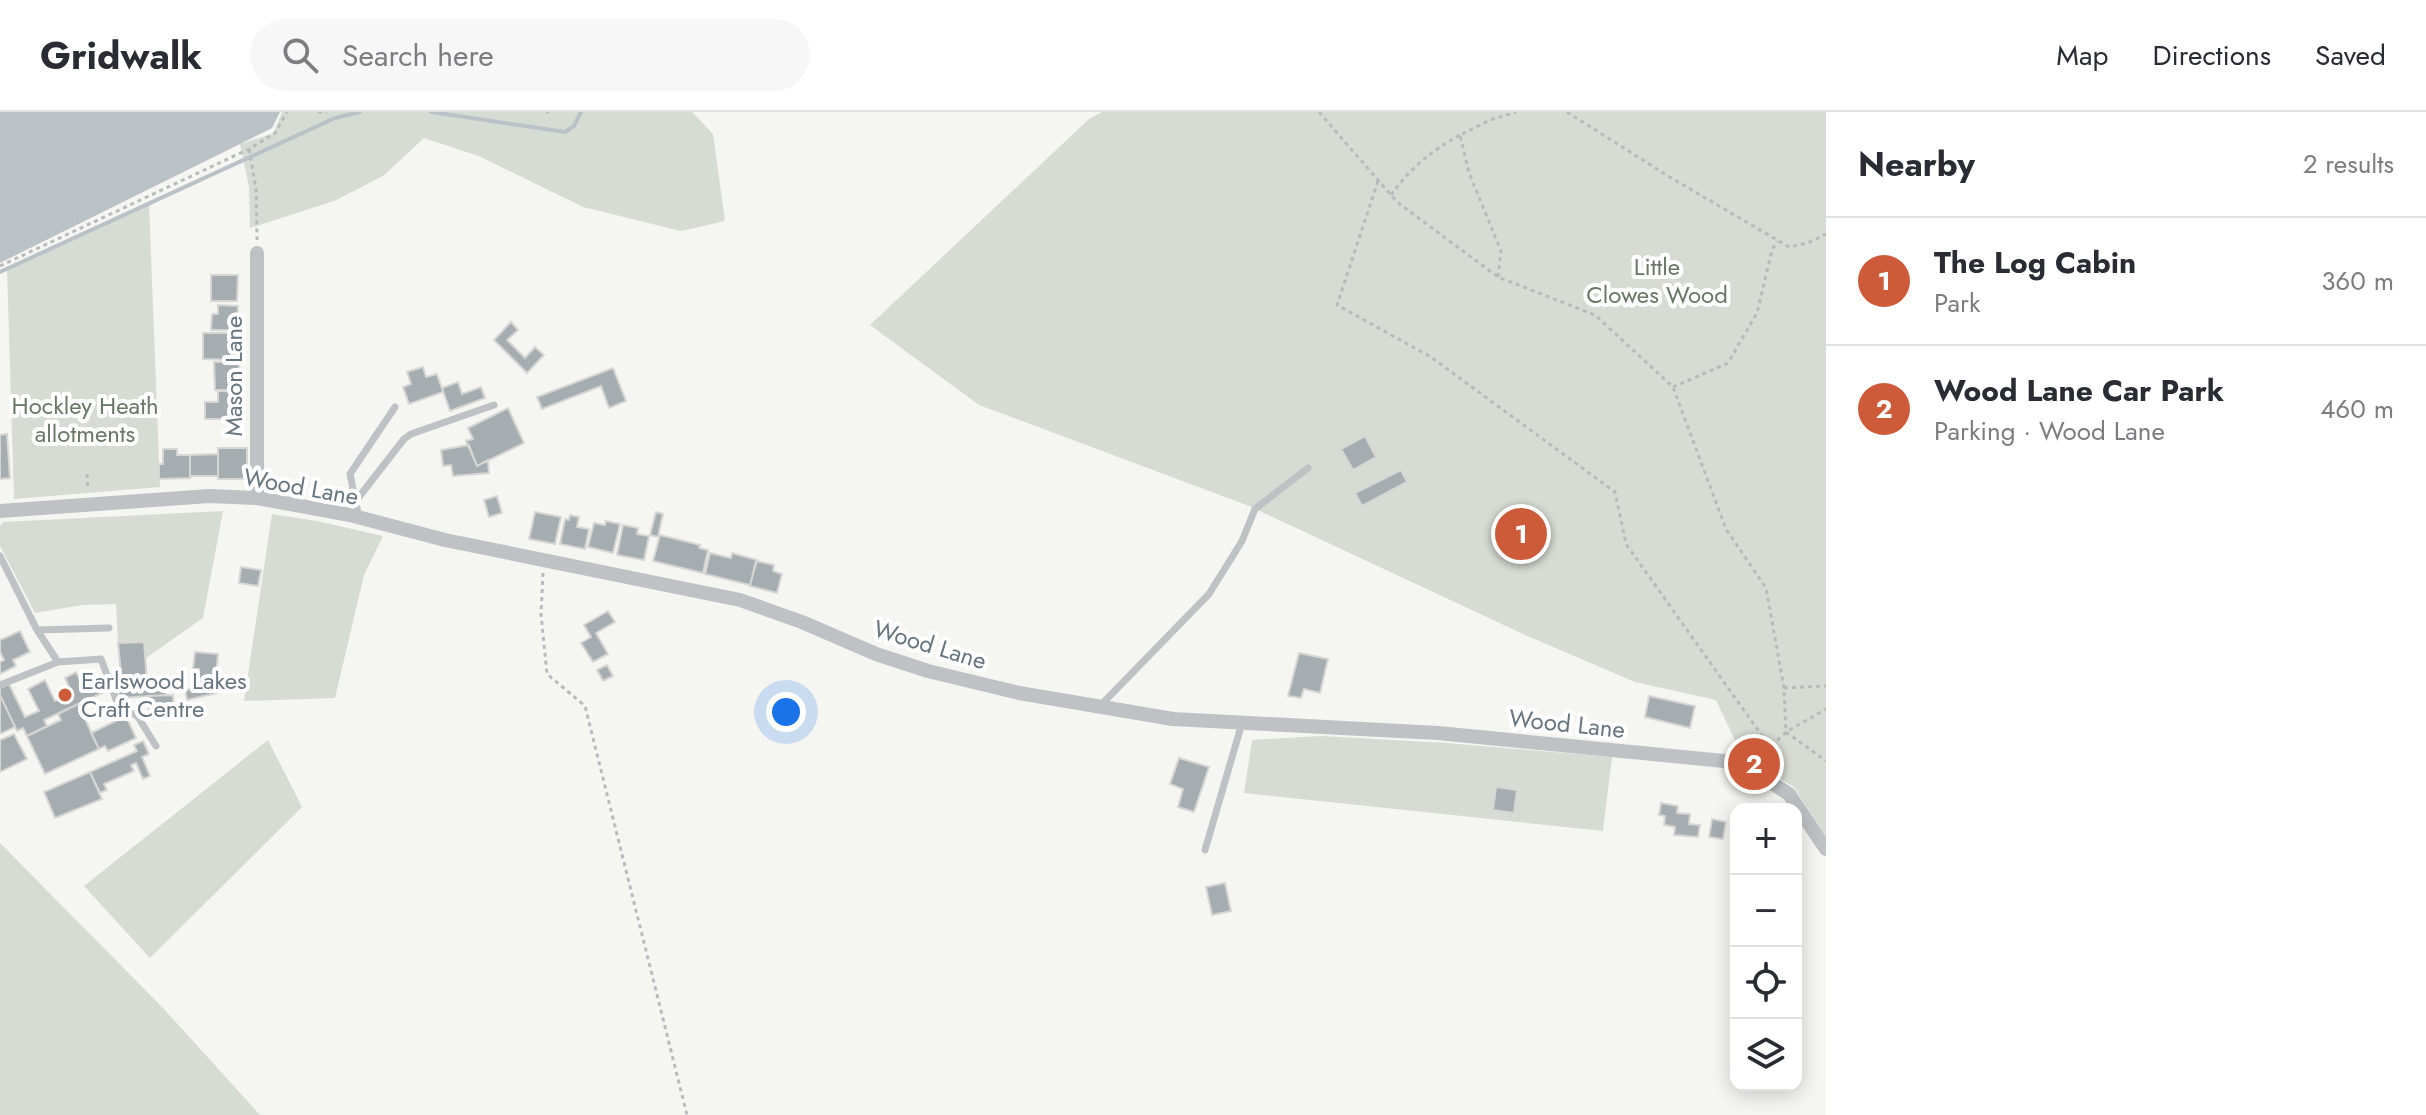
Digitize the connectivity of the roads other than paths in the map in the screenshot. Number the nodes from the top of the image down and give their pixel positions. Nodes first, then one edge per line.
1 (257, 253) road end
2 (494, 405) dead end
3 (395, 407) dead end
4 (1308, 468) dead end
5 (257, 498) junction
6 (355, 502) junction
7 (0, 511) edge
8 (359, 518) junction
9 (0, 556) edge
10 (109, 628) dead end
11 (37, 630) junction
12 (58, 662) junction
13 (0, 685) edge
14 (1099, 707) junction
15 (1242, 723) junction
16 (156, 746) dead end
17 (1826, 849) edge
18 (1205, 850) dead end

1 - 5 street, Mason Lane
2 - 6 lane
3 - 6 lane
4 - 14 lane
5 - 7 street, Wood Lane
5 - 8 street, Wood Lane
6 - 8 lane
8 - 14 street, Wood Lane
9 - 11 lane
10 - 11 lane
11 - 12 lane
12 - 13 lane
12 - 16 lane
14 - 15 street, Wood Lane
15 - 17 street, Wood Lane
15 - 18 lane

